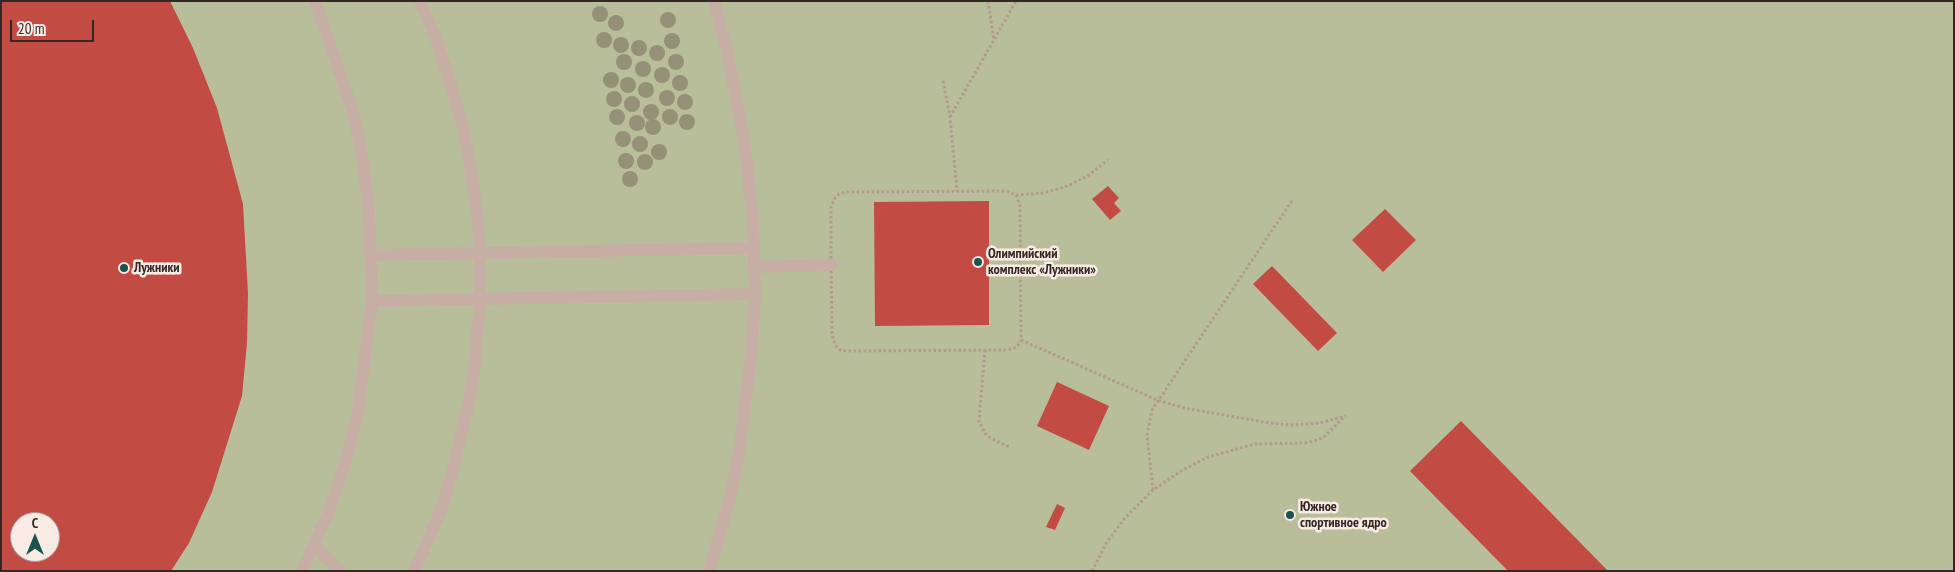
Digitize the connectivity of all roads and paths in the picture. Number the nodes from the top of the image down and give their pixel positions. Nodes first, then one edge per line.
1 (315, 1) edge
2 (420, 1) edge
3 (714, 1) edge
4 (988, 1) edge
5 (1016, 1) edge
6 (994, 41) junction
7 (943, 81) dead end
8 (950, 117) junction
9 (1108, 160) dead end
10 (957, 191) junction
11 (1016, 195) junction
12 (1292, 199) dead end
13 (754, 248) junction
14 (480, 253) junction
15 (372, 255) junction
16 (831, 265) junction
17 (755, 267) junction
18 (755, 294) junction
19 (480, 299) junction
20 (372, 301) junction
21 (1021, 340) junction
22 (985, 350) junction
23 (1158, 400) junction
24 (1011, 448) dead end
25 (1153, 490) junction
26 (315, 546) junction
27 (302, 571) edge
28 (340, 571) edge
29 (414, 571) edge
30 (709, 571) edge
31 (1092, 571) edge

1 - 15 street
2 - 14 street
3 - 13 street
4 - 6 path
5 - 6 path
6 - 8 path
7 - 8 path
8 - 10 path
9 - 11 path
10 - 11 path
10 - 16 path
11 - 21 path
12 - 23 path
13 - 14 street
13 - 17 street
14 - 15 street
14 - 19 street
15 - 20 street
16 - 17 street
16 - 22 path
17 - 18 street
18 - 19 street
18 - 30 street
19 - 20 street
19 - 29 street
20 - 26 street
21 - 22 path
21 - 23 path
22 - 24 path
23 - 25 path
23 - 25 path
25 - 31 path
26 - 27 street
26 - 28 street

